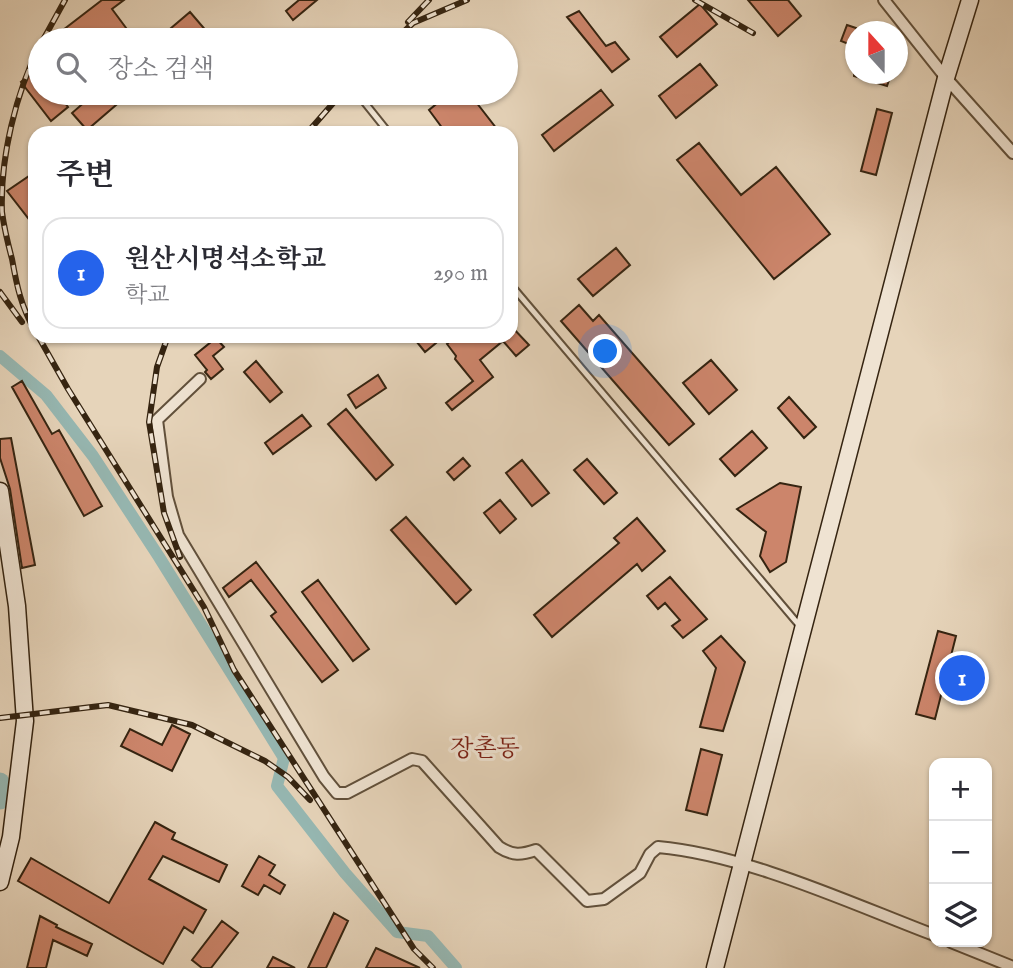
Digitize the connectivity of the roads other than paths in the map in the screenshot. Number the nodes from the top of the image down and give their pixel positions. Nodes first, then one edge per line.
1 (884, 0) edge
2 (970, 0) edge
3 (946, 78) junction
4 (367, 105) edge
5 (383, 126) edge
6 (1011, 147) edge
7 (518, 293) edge
8 (200, 379) dead end
9 (0, 491) edge
10 (803, 631) junction
11 (743, 865) junction
12 (0, 882) edge
13 (929, 933) edge
14 (963, 947) edge
15 (1013, 967) edge
16 (715, 968) edge

1 - 3 street
2 - 3 street
3 - 6 street
3 - 10 street
4 - 5 lane
7 - 10 lane
8 - 11 street
9 - 12 street
10 - 11 street
11 - 13 street
11 - 16 street
14 - 15 street

